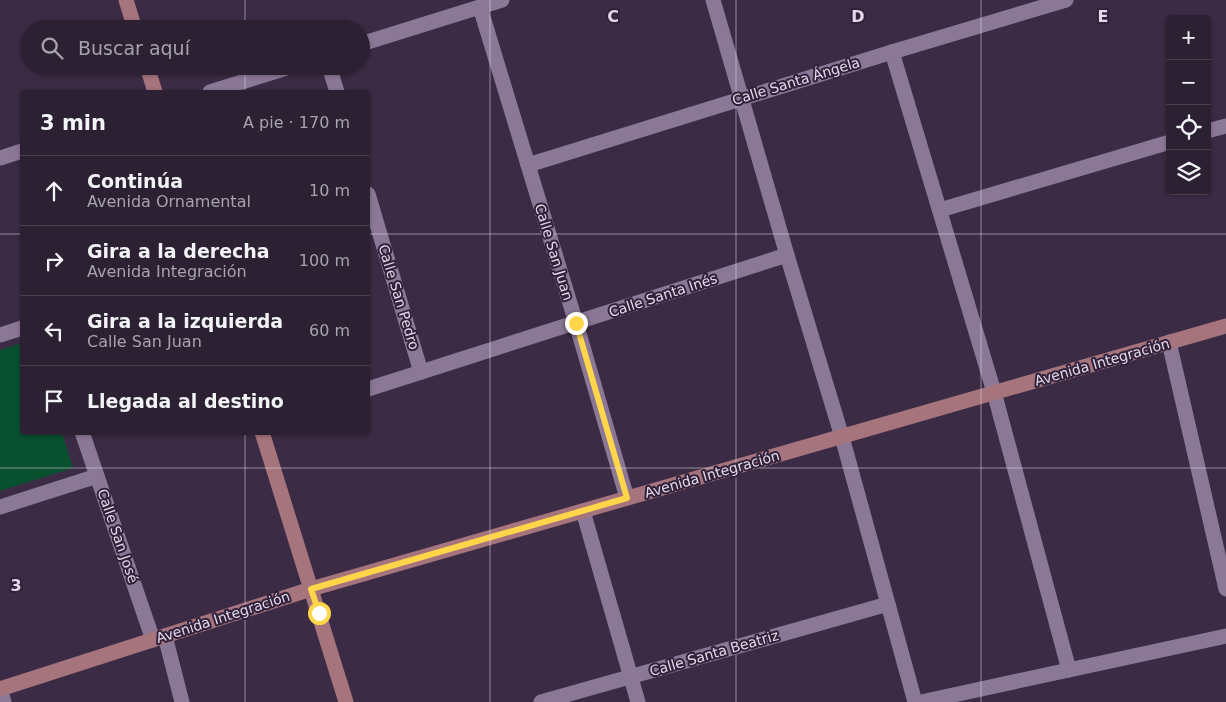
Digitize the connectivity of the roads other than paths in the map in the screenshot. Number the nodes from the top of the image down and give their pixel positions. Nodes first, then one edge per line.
1 (126, 0) edge
2 (502, 0) edge
3 (713, 0) edge
4 (1066, 0) edge
5 (480, 7) junction
6 (132, 20) edge
7 (370, 41) edge
8 (892, 52) junction
9 (150, 75) edge
10 (264, 75) edge
11 (332, 75) edge
12 (154, 90) edge
13 (216, 90) edge
14 (336, 90) edge
15 (742, 98) junction
16 (1226, 126) edge
17 (1211, 130) edge
18 (1166, 143) edge
19 (20, 152) edge
20 (0, 158) edge
21 (528, 165) junction
22 (370, 201) edge
23 (940, 210) junction
24 (787, 255) junction
25 (576, 323) junction
26 (1226, 326) edge
27 (20, 329) edge
28 (0, 335) edge
29 (1169, 342) junction
30 (421, 372) junction
31 (370, 388) edge
32 (994, 392) junction
33 (83, 435) edge
34 (263, 435) edge
35 (842, 436) junction
36 (97, 476) junction
37 (627, 498) junction
38 (0, 507) edge
39 (583, 511) junction
40 (1226, 588) edge
41 (311, 589) junction
42 (888, 604) junction
43 (1226, 636) edge
44 (159, 638) junction
45 (1069, 670) junction
46 (632, 676) junction
47 (0, 689) edge
48 (4, 702) edge
49 (182, 702) edge
50 (346, 702) edge
51 (541, 702) edge
52 (638, 702) edge
53 (915, 702) edge
54 (921, 702) edge

1 - 6 street
2 - 5 street
3 - 15 street
4 - 8 street, Calle Santa Ángela
5 - 7 street
5 - 21 street, Calle San Juan
8 - 15 street, Calle Santa Ángela
8 - 23 street
9 - 12 street
10 - 13 street
11 - 14 street
15 - 21 street, Calle Santa Ángela
15 - 24 street
16 - 17 street
18 - 23 street
19 - 20 street
21 - 25 street, Calle San Juan
22 - 30 street, Calle San Pedro
23 - 32 street
24 - 25 street, Calle Santa Inés
24 - 35 street
25 - 30 street, Calle Santa Inés
25 - 37 street, Calle San Juan
26 - 29 street, Avenida Integración
27 - 28 street
29 - 32 street, Avenida Integración
29 - 40 street
30 - 31 street, Calle Santa Inés
32 - 35 street, Avenida Integración
32 - 45 street
33 - 36 street, Calle San José
34 - 41 street
35 - 37 street, Avenida Integración
35 - 42 street
36 - 38 street
36 - 44 street, Calle San José
37 - 39 street, Avenida Integración
39 - 41 street, Avenida Integración
39 - 46 street
41 - 44 street, Avenida Integración
41 - 50 street
42 - 46 street, Calle Santa Beatriz
42 - 53 street
43 - 45 street
44 - 47 street, Avenida Integración
44 - 49 street, Calle San José
45 - 54 street
46 - 51 street, Calle Santa Beatriz
46 - 52 street
47 - 48 street

